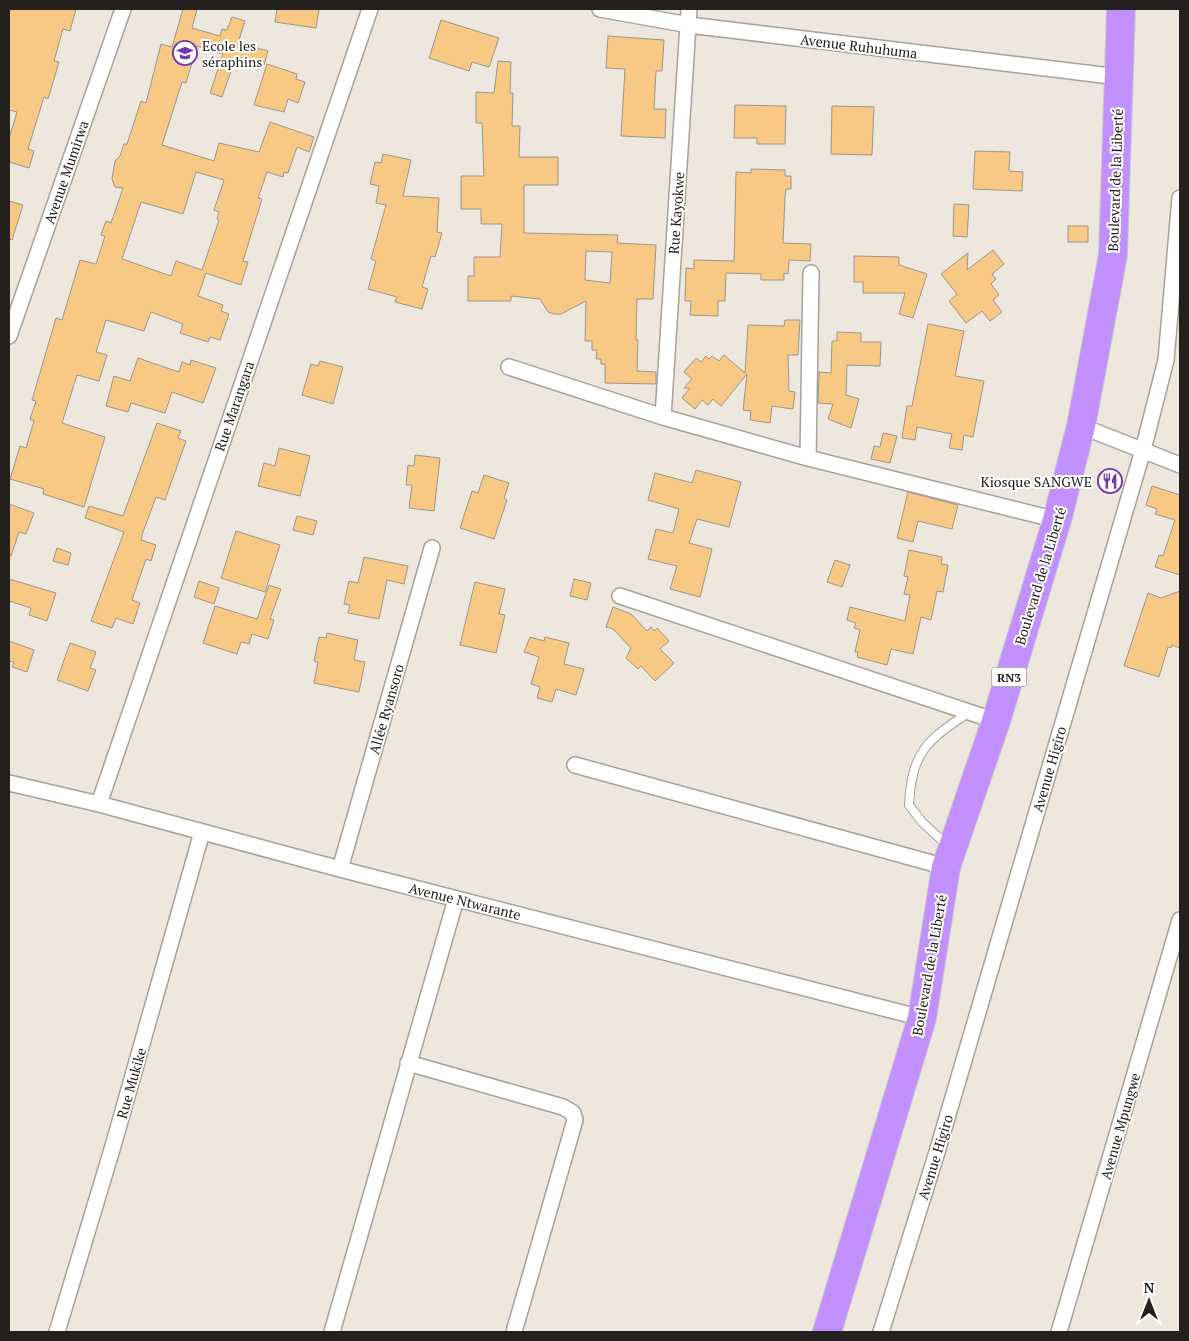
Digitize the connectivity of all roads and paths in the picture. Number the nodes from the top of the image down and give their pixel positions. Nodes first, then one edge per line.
1 (123, 9) edge
2 (370, 9) edge
3 (600, 9) edge
4 (689, 9) edge
5 (1121, 9) edge
6 (689, 25) junction
7 (1119, 77) junction
8 (1180, 198) edge
9 (811, 273) dead end
10 (9, 336) edge
11 (509, 366) dead end
12 (663, 417) junction
13 (1082, 426) junction
14 (1143, 450) junction
15 (808, 458) junction
16 (1180, 465) edge
17 (1057, 520) junction
18 (432, 548) dead end
19 (620, 596) dead end
20 (970, 712) junction
21 (996, 721) junction
22 (575, 764) dead end
23 (9, 783) edge
24 (99, 804) junction
25 (202, 832) junction
26 (949, 858) junction
27 (340, 869) junction
28 (456, 899) junction
29 (1180, 920) edge
30 (922, 1018) junction
31 (408, 1063) junction
32 (57, 1332) edge
33 (332, 1332) edge
34 (514, 1332) edge
35 (827, 1332) edge
36 (881, 1332) edge
37 (1059, 1332) edge

1 - 10 street, Avenue Mumirwa
2 - 24 street, Rue Marangara
3 - 6 street, Avenue Ruhuhuma
4 - 6 street, Rue Kayokwe
5 - 7 highway, Boulevard de la Liberté / RN3
6 - 7 street, Avenue Ruhuhuma
6 - 12 street, Rue Kayokwe
7 - 13 highway, Boulevard de la Liberté / RN3
8 - 14 street, Avenue Higiro
9 - 15 street
11 - 12 street
12 - 15 street
13 - 14 street
13 - 17 highway, Boulevard de la Liberté / RN3
14 - 16 street
14 - 36 street, Avenue Higiro
15 - 17 street
17 - 21 highway, Boulevard de la Liberté / RN3
18 - 27 street, Allée Ryansoro
19 - 20 street
20 - 21 street
20 - 26 lane
21 - 26 highway, Boulevard de la Liberté / RN3
22 - 26 street
23 - 24 street, Avenue Ntwarante
24 - 25 street, Avenue Ntwarante
25 - 27 street, Avenue Ntwarante
25 - 32 street, Rue Mukike
26 - 30 highway, Boulevard de la Liberté / RN3
27 - 28 street, Avenue Ntwarante
28 - 30 street, Avenue Ntwarante
28 - 31 street
29 - 37 street, Avenue Mpungwe
30 - 35 highway, Boulevard de la Liberté / RN3
31 - 33 street
31 - 34 street

